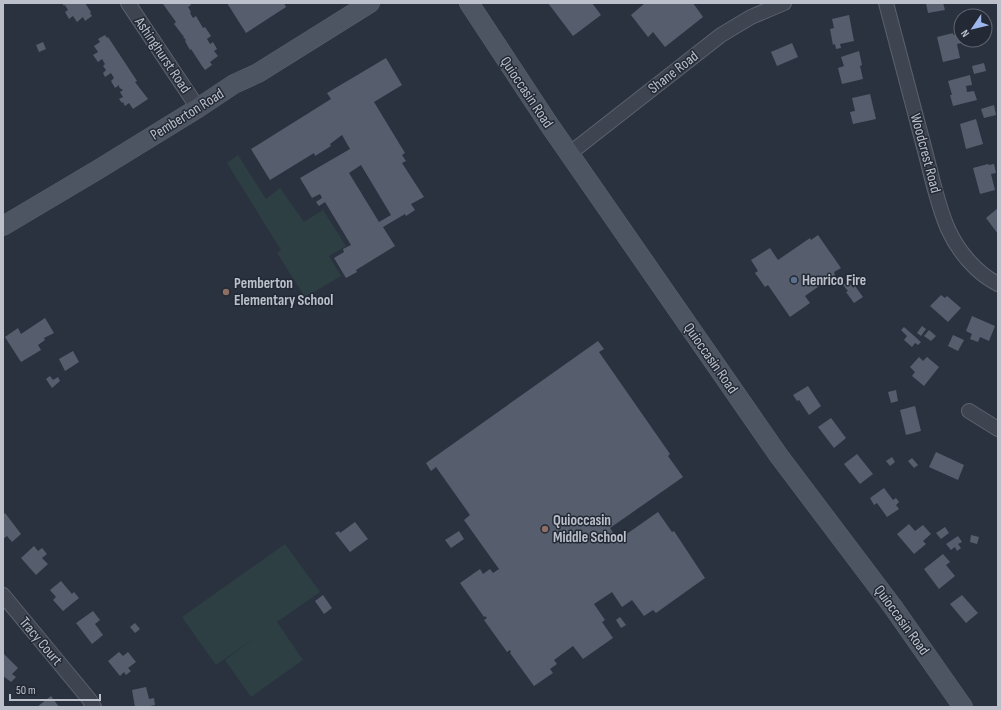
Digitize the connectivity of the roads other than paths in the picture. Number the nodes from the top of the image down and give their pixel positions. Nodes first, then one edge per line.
1 (128, 3) edge
2 (370, 3) edge
3 (469, 3) edge
4 (784, 3) edge
5 (886, 3) edge
6 (198, 108) junction
7 (569, 154) junction
8 (3, 226) edge
9 (998, 284) edge
10 (969, 411) dead end
11 (998, 429) edge
12 (3, 595) edge
13 (94, 707) edge
14 (962, 707) edge

1 - 6 street, Ashinghurst Road
2 - 6 main road, Pemberton Road
3 - 7 main road, Quioccasin Road
4 - 7 street, Shane Road
5 - 9 street, Woodcrest Road
6 - 8 main road, Pemberton Road
7 - 14 main road, Quioccasin Road
10 - 11 street
12 - 13 street, Tracy Court

